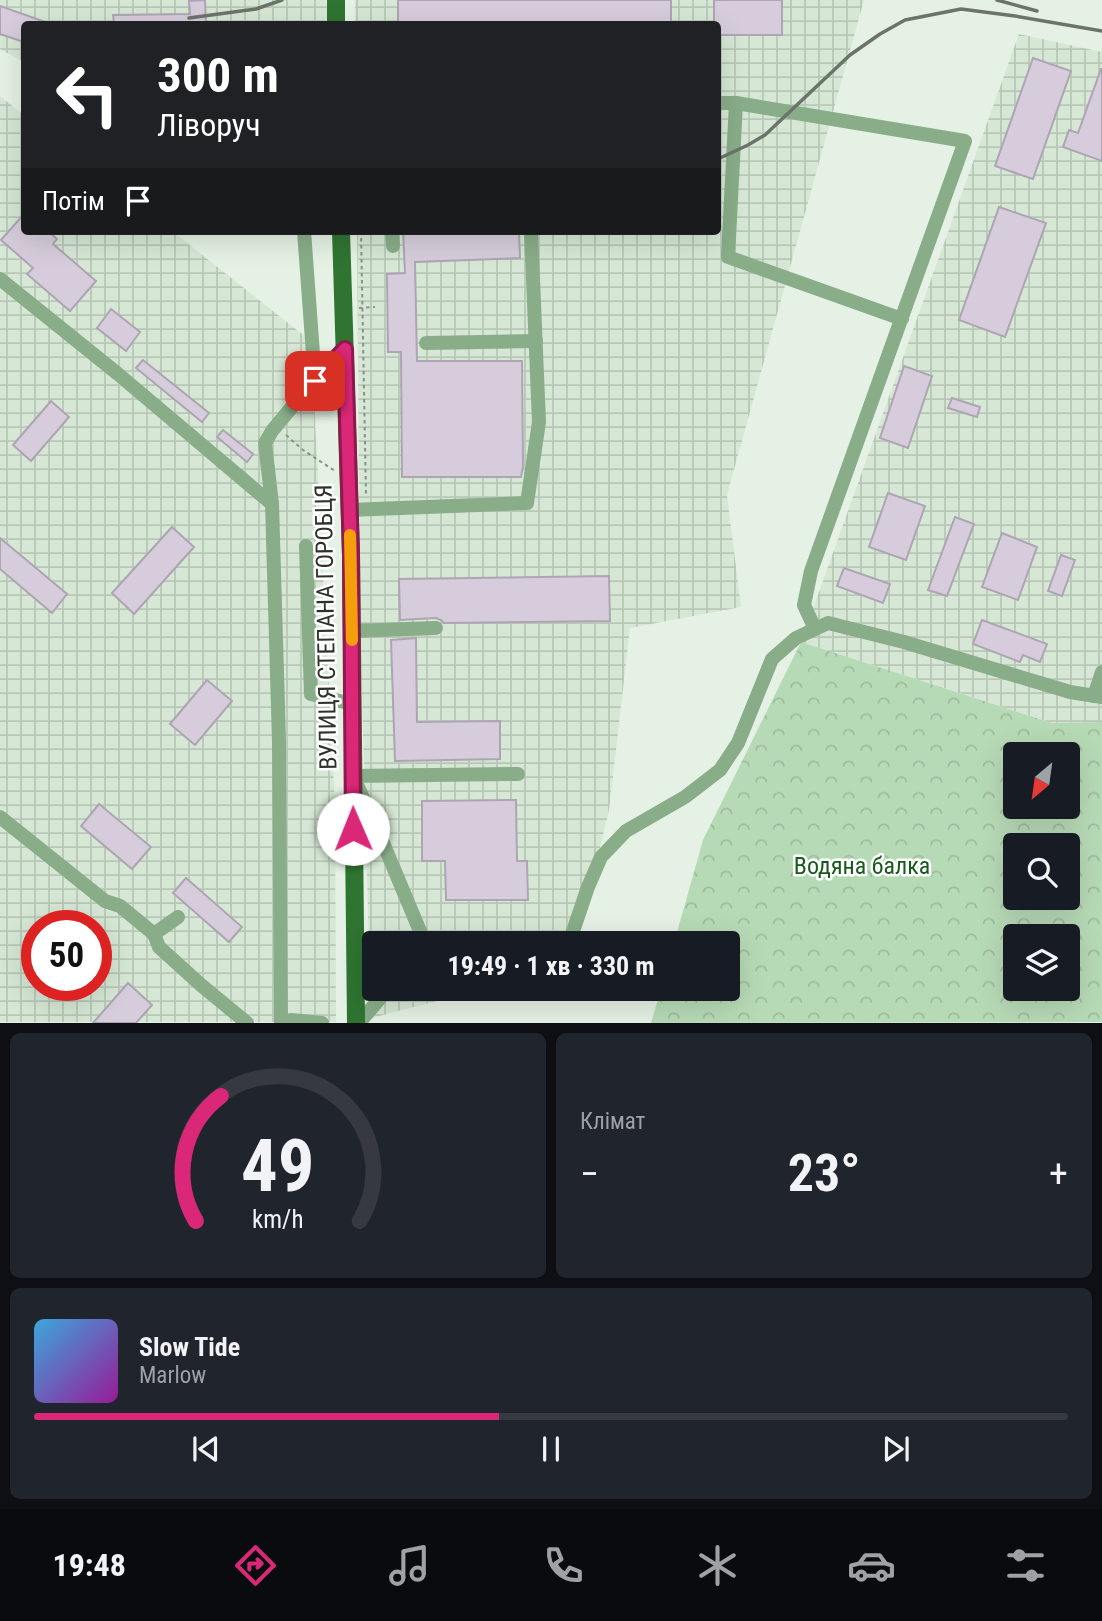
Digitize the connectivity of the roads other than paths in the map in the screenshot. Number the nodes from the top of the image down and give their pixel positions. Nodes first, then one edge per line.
1 (336, 0) edge
2 (336, 21) edge
3 (721, 103) edge
4 (736, 103) junction
5 (304, 235) edge
6 (341, 235) edge
7 (531, 235) edge
8 (0, 279) edge
9 (902, 319) junction
10 (536, 341) junction
11 (426, 343) dead end
12 (345, 349) junction
13 (315, 381) junction
14 (272, 504) junction
15 (358, 509) junction
16 (306, 546) dead end
17 (436, 628) dead end
18 (815, 629) junction
19 (352, 631) junction
20 (1102, 672) edge
21 (1098, 696) edge
22 (352, 704) junction
23 (518, 774) dead end
24 (353, 776) junction
25 (0, 817) edge
26 (178, 917) dead end
27 (420, 931) edge
28 (573, 931) edge
29 (154, 934) junction
30 (377, 1001) edge
31 (247, 1023) edge
32 (284, 1023) edge
33 (322, 1023) edge
34 (357, 1023) edge

1 - 2 main road
3 - 4 lane
4 - 9 lane
4 - 9 lane
5 - 13 lane
6 - 12 main road, ВУЛИЦЯ СТЕПАНА ГОРОБЦЯ
7 - 10 lane
8 - 14 lane
9 - 18 lane
10 - 11 lane
10 - 15 lane
12 - 13 lane
12 - 15 main road, ВУЛИЦЯ СТЕПАНА ГОРОБЦЯ
13 - 14 lane
14 - 32 lane
15 - 19 main road, ВУЛИЦЯ СТЕПАНА ГОРОБЦЯ
16 - 22 lane
17 - 19 lane
18 - 21 lane
18 - 28 lane
19 - 22 main road, ВУЛИЦЯ СТЕПАНА ГОРОБЦЯ
20 - 21 lane
22 - 24 main road, ВУЛИЦЯ СТЕПАНА ГОРОБЦЯ
23 - 24 lane
24 - 27 lane
24 - 34 main road, ВУЛИЦЯ СТЕПАНА ГОРОБЦЯ
25 - 29 lane
26 - 29 lane
29 - 31 lane
30 - 34 lane
32 - 33 lane

